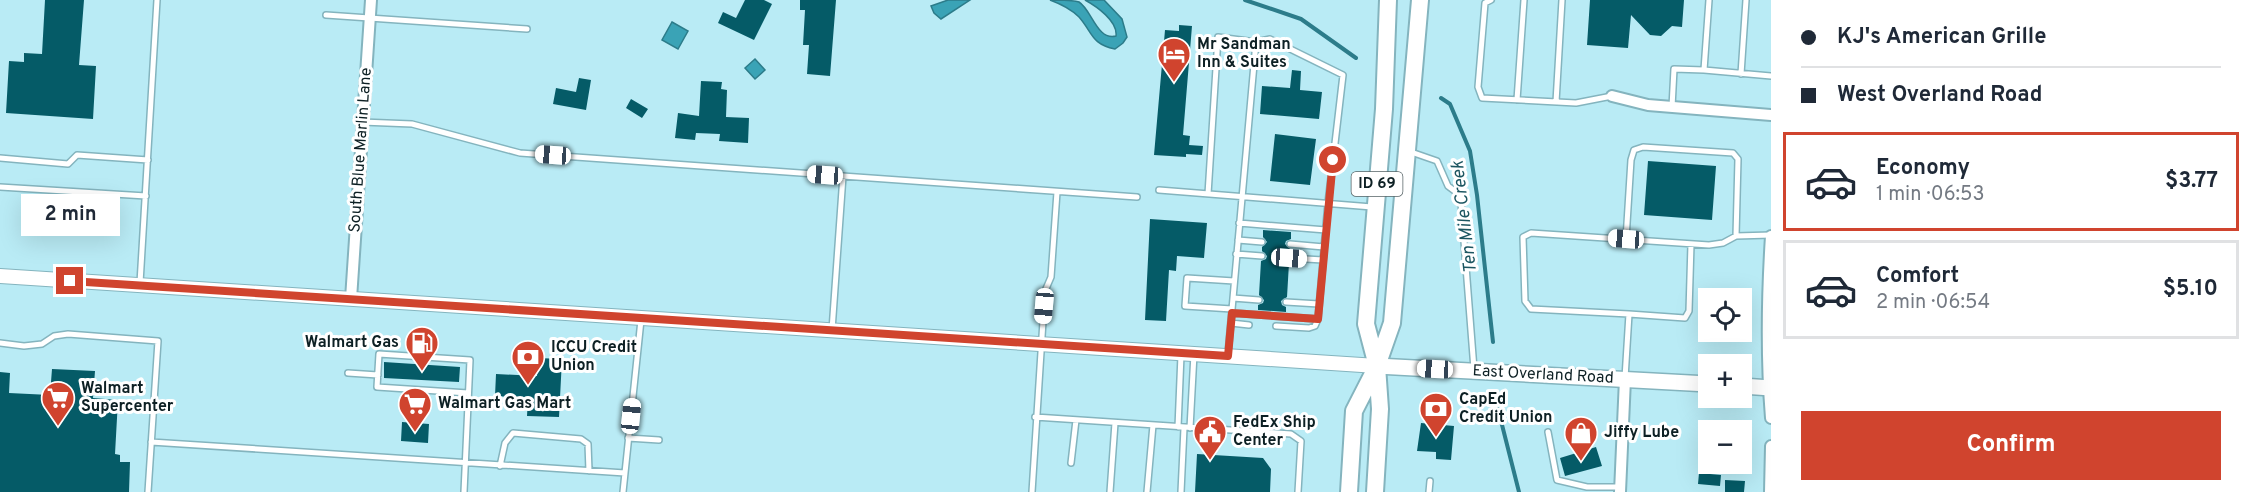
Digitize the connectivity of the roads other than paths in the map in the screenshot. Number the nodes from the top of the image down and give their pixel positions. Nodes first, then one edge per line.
1 (158, 0) edge
2 (371, 0) edge
3 (1388, 0) edge
4 (1420, 0) edge
5 (1491, 0) edge
6 (1524, 0) edge
7 (1562, 0) edge
8 (1709, 0) edge
9 (1746, 0) edge
10 (326, 15) dead end
11 (369, 18) junction
12 (527, 29) dead end
13 (1256, 42) junction
14 (1704, 70) junction
15 (1741, 74) junction
16 (1771, 76) edge
17 (1612, 96) joint
18 (1516, 100) junction
19 (1556, 102) junction
20 (1672, 107) junction
21 (1771, 115) edge
22 (362, 122) junction
23 (1407, 151) junction
24 (0, 158) edge
25 (148, 160) junction
26 (843, 176) junction
27 (1459, 177) dead end
28 (0, 187) edge
29 (1159, 190) dead end
30 (1057, 192) junction
31 (1208, 194) junction
32 (1460, 195) junction
33 (146, 196) junction
34 (1241, 196) junction
35 (1137, 197) dead end
36 (1328, 203) junction
37 (1375, 207) junction
38 (1239, 223) junction
39 (1326, 230) junction
40 (1771, 235) edge
41 (1736, 236) junction
42 (1626, 239) junction
43 (1238, 240) junction
44 (1263, 242) dead end
45 (1290, 244) dead end
46 (1691, 244) junction
47 (1324, 247) junction
48 (1236, 254) junction
49 (1262, 256) dead end
50 (1289, 258) dead end
51 (1323, 260) junction
52 (0, 276) edge
53 (1234, 281) junction
54 (140, 286) junction
55 (1233, 298) junction
56 (1769, 298) edge
57 (351, 299) junction
58 (1259, 300) dead end
59 (1286, 302) dead end
60 (1319, 304) junction
61 (1232, 311) junction
62 (1629, 314) junction
63 (642, 318) junction
64 (1318, 319) junction
65 (1231, 323) junction
66 (1249, 325) dead end
67 (1276, 326) dead end
68 (832, 331) junction
69 (0, 343) edge
70 (1042, 344) junction
71 (1188, 354) junction
72 (1228, 356) junction
73 (1377, 366) junction
74 (1474, 371) junction
75 (348, 374) dead end
76 (378, 375) junction
77 (1625, 379) junction
78 (1698, 383) edge
79 (1752, 387) edge
80 (1770, 388) edge
81 (468, 393) junction
82 (1035, 417) junction
83 (1771, 418) edge
84 (1076, 420) junction
85 (1115, 423) junction
86 (1153, 425) junction
87 (1184, 427) junction
88 (1548, 432) dead end
89 (628, 438) junction
90 (659, 441) dead end
91 (151, 442) junction
92 (1771, 446) edge
93 (1071, 463) dead end
94 (466, 464) junction
95 (500, 466) junction
96 (588, 471) junction
97 (625, 473) junction
98 (1430, 481) dead end
99 (1620, 490) edge
100 (148, 492) edge
101 (464, 492) edge
102 (623, 492) edge
103 (1032, 492) edge
104 (1110, 492) edge
105 (1147, 492) edge
106 (1181, 492) edge
107 (1298, 492) edge
108 (1349, 492) edge
109 (1375, 492) edge
110 (1429, 492) edge
111 (1770, 492) edge

1 - 25 lane
2 - 11 street, South Blue Marlin Lane
3 - 37 main road, ID 69
4 - 23 main road, ID 69
5 - 18 lane
6 - 18 lane
7 - 19 lane
8 - 14 lane
9 - 15 lane
10 - 11 lane
11 - 12 lane
11 - 22 street, South Blue Marlin Lane
13 - 31 lane
13 - 34 lane
13 - 36 lane
14 - 15 lane
14 - 20 lane
15 - 16 lane
17 - 19 lane
17 - 20 street
18 - 19 lane
20 - 21 street
22 - 26 lane
22 - 57 street, South Blue Marlin Lane
23 - 32 lane
23 - 73 main road, ID 69
24 - 25 lane
25 - 33 lane
26 - 30 lane
26 - 68 lane
27 - 32 lane
28 - 33 lane
29 - 31 lane
30 - 35 lane
30 - 70 lane
31 - 34 lane
32 - 74 lane
33 - 54 lane
34 - 36 lane
34 - 38 lane
36 - 37 lane
36 - 39 lane
37 - 73 main road, ID 69
38 - 39 lane
38 - 43 lane
39 - 47 lane
40 - 41 lane
40 - 56 street
41 - 42 lane
41 - 46 lane
42 - 46 lane
42 - 62 lane
43 - 44 lane
43 - 48 lane
45 - 47 lane
46 - 62 lane
47 - 51 lane
48 - 49 lane
48 - 53 lane
50 - 51 lane
51 - 60 lane
52 - 54 street
53 - 55 lane
53 - 61 lane
54 - 57 street
55 - 58 lane
55 - 61 lane
56 - 80 street
57 - 63 street
59 - 60 lane
60 - 64 lane
61 - 64 lane
61 - 65 lane
62 - 77 lane
63 - 68 street
63 - 89 lane
64 - 67 lane
65 - 66 lane
65 - 72 lane
68 - 70 street
69 - 91 lane
70 - 71 street
70 - 82 lane
71 - 72 street
71 - 87 lane
71 - 87 lane
72 - 73 street
73 - 74 main road, East Overland Road
73 - 108 main road, ID 69
73 - 109 main road, ID 69
74 - 77 main road, East Overland Road
75 - 76 lane
76 - 81 lane
76 - 81 lane
77 - 78 main road, East Overland Road
77 - 99 street
79 - 80 main road
80 - 83 street
81 - 94 lane
82 - 84 lane
82 - 103 lane
84 - 85 lane
84 - 93 lane
85 - 86 lane
85 - 104 lane
86 - 87 lane
86 - 105 lane
87 - 106 lane
87 - 107 lane
88 - 99 lane
89 - 90 lane
89 - 97 lane
91 - 94 lane
91 - 100 lane
92 - 111 street
94 - 95 lane
94 - 101 lane
95 - 96 lane
95 - 96 lane
96 - 97 lane
97 - 102 lane
98 - 110 lane

